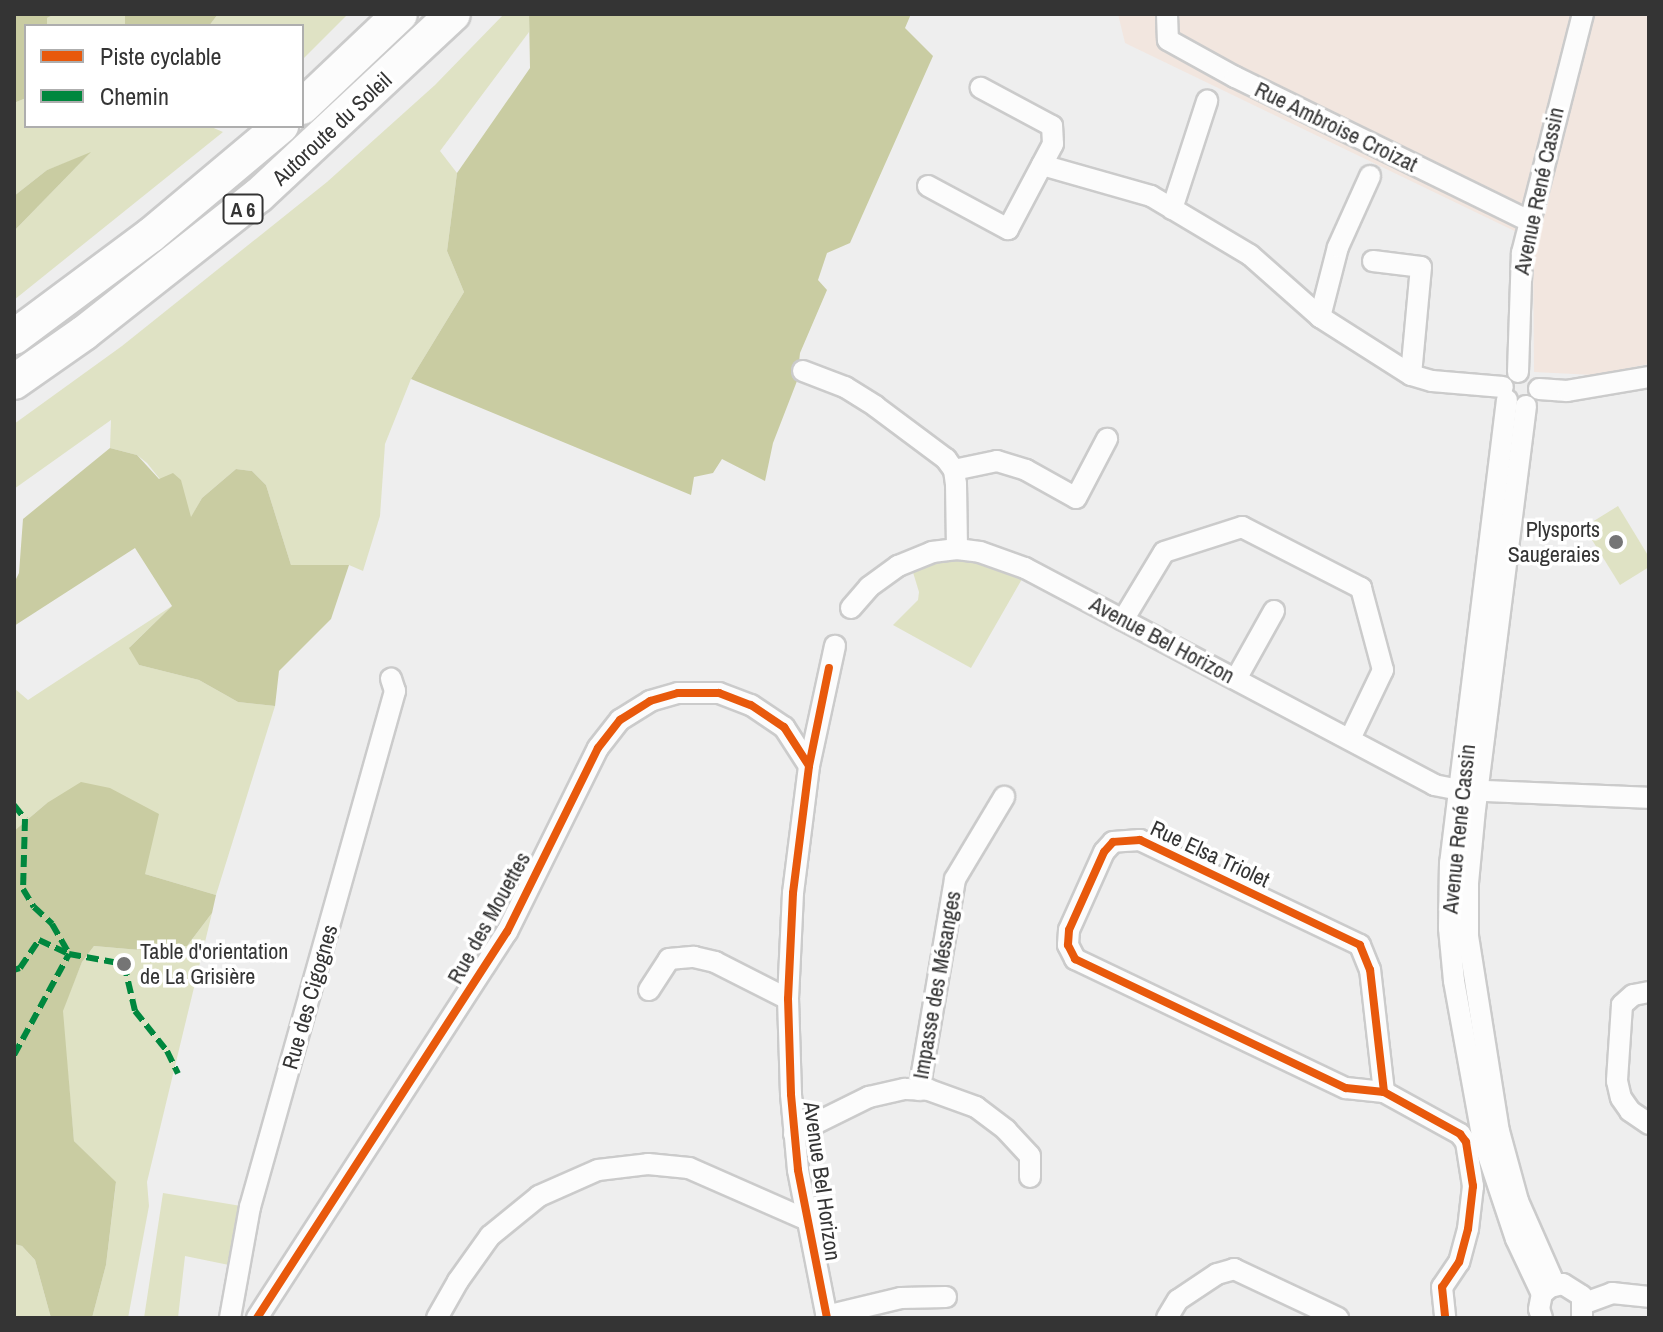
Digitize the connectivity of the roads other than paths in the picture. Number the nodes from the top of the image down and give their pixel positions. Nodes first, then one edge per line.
1 (400, 14) edge
2 (453, 14) edge
3 (1167, 14) edge
4 (1583, 14) edge
5 (981, 88) dead end
6 (1207, 101) dead end
7 (304, 105) edge
8 (279, 128) edge
9 (1042, 165) junction
10 (1370, 176) dead end
11 (928, 186) dead end
12 (1172, 209) junction
13 (1529, 221) junction
14 (1373, 261) dead end
15 (1320, 317) junction
16 (14, 337) edge
17 (803, 371) dead end
18 (1518, 372) junction
19 (1411, 375) junction
20 (1649, 377) edge
21 (14, 382) edge
22 (1539, 389) junction
23 (1512, 398) junction
24 (1107, 439) dead end
25 (954, 470) junction
26 (957, 549) junction
27 (851, 608) dead end
28 (1274, 611) dead end
29 (1123, 620) junction
30 (835, 646) dead end
31 (391, 679) dead end
32 (1236, 679) junction
33 (1350, 739) junction
34 (809, 766) junction
35 (1468, 790) junction
36 (1004, 797) dead end
37 (1649, 798) edge
38 (649, 990) dead end
39 (1649, 992) edge
40 (788, 999) junction
41 (919, 1090) junction
42 (1384, 1092) junction
43 (1649, 1124) edge
44 (794, 1134) junction
45 (1030, 1177) dead end
46 (805, 1219) junction
47 (1549, 1289) junction
48 (946, 1297) dead end
49 (1649, 1297) edge
50 (1583, 1311) edge
51 (826, 1317) edge
52 (230, 1318) edge
53 (257, 1318) edge
54 (437, 1318) edge
55 (1167, 1318) edge
56 (1338, 1318) edge
57 (1445, 1318) edge
58 (1542, 1318) edge

1 - 7 highway, Autoroute du Soleil
2 - 21 highway, Autoroute du Soleil / A 6
3 - 13 street, Rue Ambroise Croizat
4 - 13 street, Avenue René Cassin
5 - 9 street
6 - 12 street
8 - 16 highway, Autoroute du Soleil / A 6
9 - 11 street
9 - 12 street
10 - 15 street
12 - 15 street
13 - 18 street, Avenue René Cassin
14 - 19 street
15 - 19 street
17 - 25 street
18 - 22 street
18 - 23 street
19 - 23 street
20 - 22 street
22 - 23 street
23 - 35 street, Avenue René Cassin
24 - 25 street
25 - 26 street
26 - 27 street, Avenue Bel Horizon
26 - 29 street, Avenue Bel Horizon
28 - 32 street
29 - 32 street, Avenue Bel Horizon
29 - 33 street
30 - 34 street, Avenue Bel Horizon
31 - 52 street, Rue des Cigognes
32 - 33 street, Avenue Bel Horizon
33 - 35 street, Avenue Bel Horizon
34 - 40 street, Avenue Bel Horizon
34 - 53 street, Rue des Mouettes
35 - 37 street, Avenue Bel Horizon
35 - 47 street, Avenue René Cassin
36 - 41 street, Impasse des Mésanges
38 - 40 street
39 - 43 street
40 - 44 street, Avenue Bel Horizon
41 - 44 street
41 - 45 street
42 - 42 street, Rue Elsa Triolet
42 - 57 street, Rue Elsa Triolet
44 - 46 street, Avenue Bel Horizon
46 - 51 street, Avenue Bel Horizon
46 - 54 street
47 - 50 street
47 - 58 street
48 - 51 street
49 - 50 street
55 - 56 street

